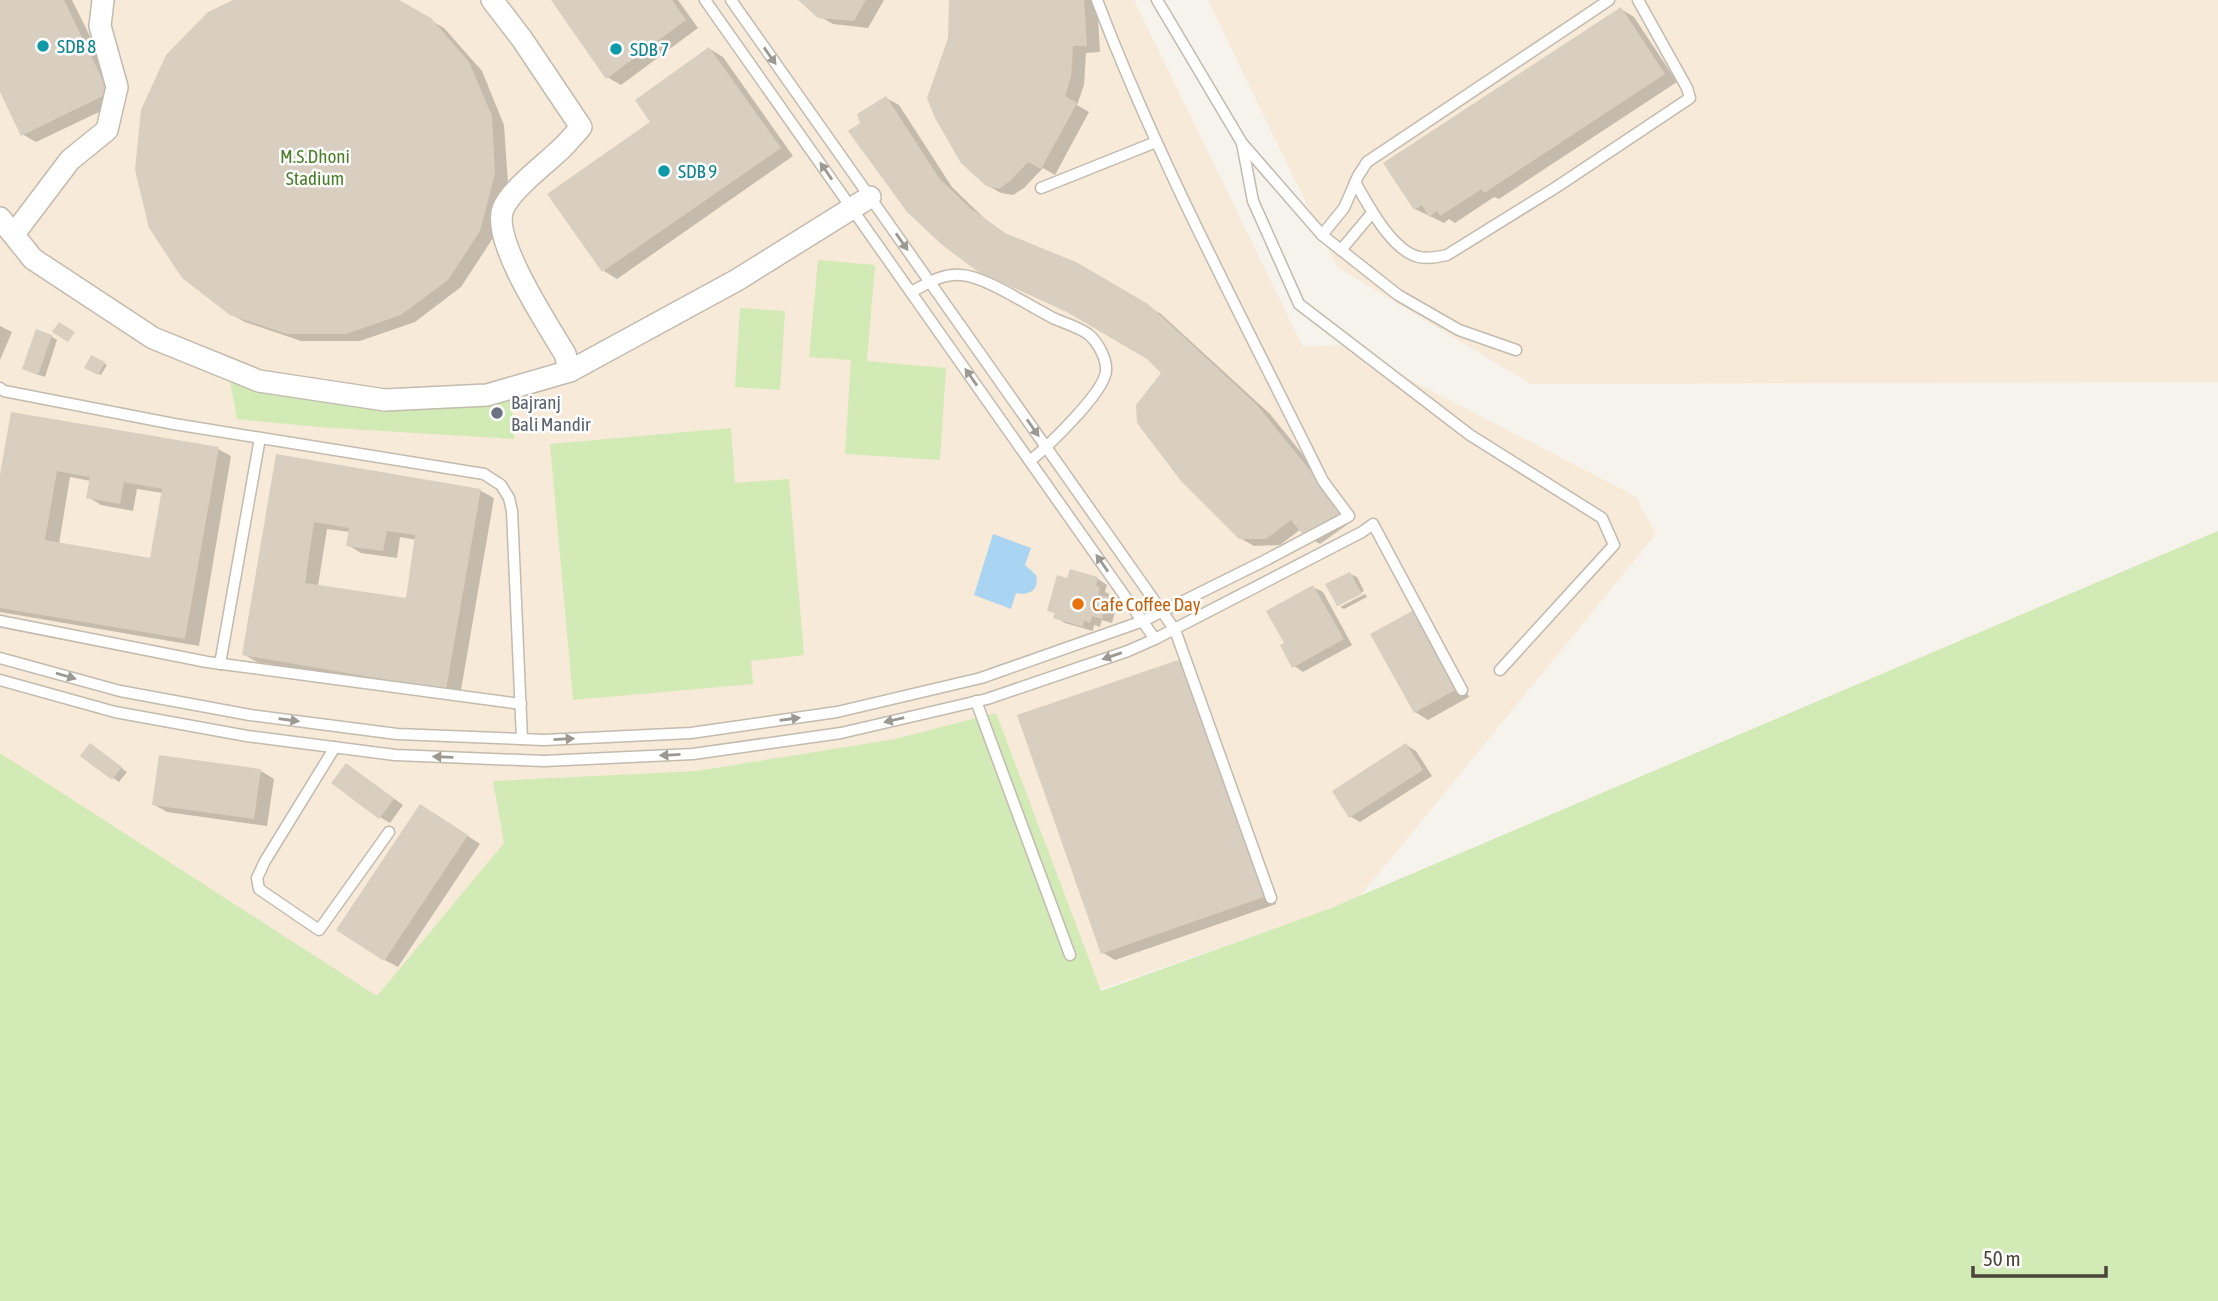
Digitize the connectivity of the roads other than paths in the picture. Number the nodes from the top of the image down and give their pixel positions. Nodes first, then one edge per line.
1 (103, 0) edge
2 (492, 0) edge
3 (705, 0) edge
4 (731, 0) edge
5 (1097, 0) edge
6 (1157, 0) edge
7 (1609, 0) edge
8 (1638, 0) edge
9 (1156, 142) junction
10 (1242, 144) junction
11 (1355, 182) junction
12 (1041, 188) dead end
13 (870, 197) junction
14 (852, 209) junction
15 (1372, 213) junction
16 (7, 226) edge
17 (1322, 235) junction
18 (1341, 250) junction
19 (930, 282) junction
20 (911, 292) junction
21 (1516, 350) dead end
22 (570, 371) junction
23 (1, 394) edge
24 (260, 438) junction
25 (1046, 448) junction
26 (1030, 461) junction
27 (1163, 612) junction
28 (0, 621) edge
29 (1143, 621) junction
30 (1175, 630) junction
31 (1156, 639) junction
32 (0, 658) edge
33 (220, 664) junction
34 (1500, 670) dead end
35 (0, 680) edge
36 (1462, 690) dead end
37 (976, 701) junction
38 (521, 704) junction
39 (522, 739) junction
40 (335, 747) junction
41 (389, 832) dead end
42 (1270, 898) dead end
43 (1070, 955) dead end

1 - 16 street
2 - 22 street
14 -> 3 lane
4 -> 13 lane
5 - 9 lane
6 - 10 lane
7 - 11 lane
8 - 15 lane
9 - 12 lane
9 - 27 lane
10 - 17 lane
10 - 34 lane
11 - 15 lane
11 - 17 lane
13 - 14 street
13 -> 19 lane
14 - 20 lane
14 - 22 street
15 - 18 lane
16 - 22 street
17 - 18 lane
18 - 21 lane
19 - 20 lane
19 -> 25 lane
19 - 25 lane
26 -> 20 lane
23 - 24 lane
24 - 33 lane
24 - 38 lane
25 - 26 lane
25 - 27 lane
29 -> 26 lane
27 - 29 lane
27 - 30 lane
28 - 33 lane
29 - 31 lane
39 -> 29 lane
30 - 31 lane
30 - 36 lane
30 - 42 lane
31 -> 37 lane
32 -> 39 lane
33 - 38 lane
35 - 40 lane
37 -> 40 lane
37 - 43 lane
38 - 39 lane
40 - 41 lane

